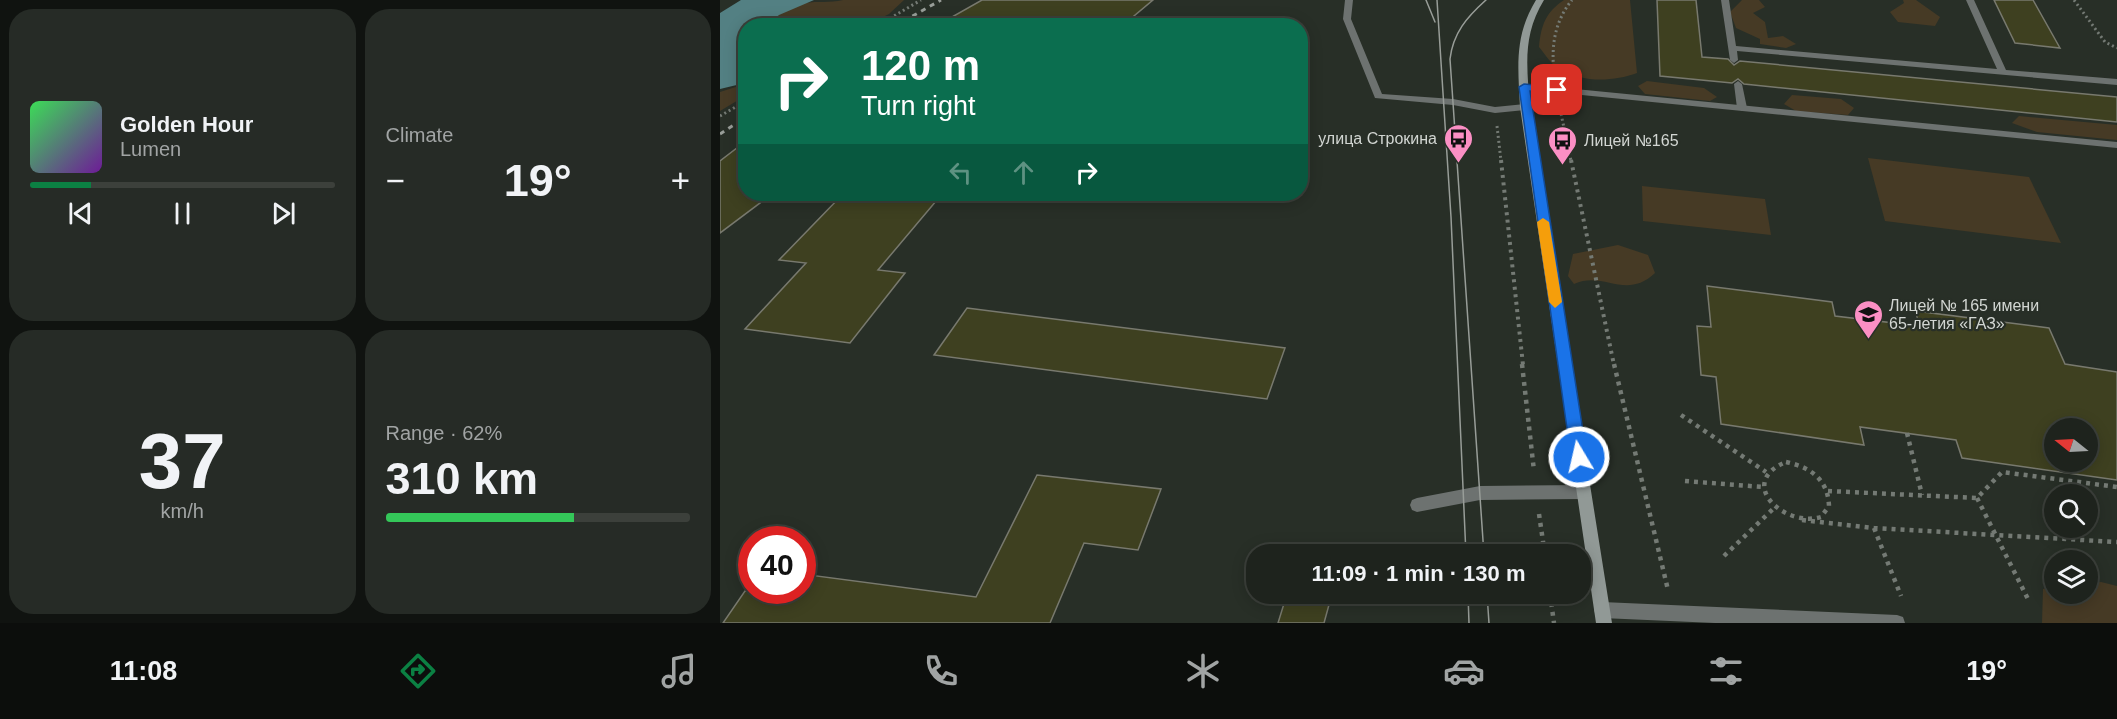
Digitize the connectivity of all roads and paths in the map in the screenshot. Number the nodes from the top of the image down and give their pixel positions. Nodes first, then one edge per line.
1 (921, 0) edge
2 (1349, 0) edge
3 (1540, 0) edge
4 (1572, 0) edge
5 (1725, 0) edge
6 (1970, 0) edge
7 (2074, 0) edge
8 (891, 18) edge
9 (1732, 48) junction
10 (2117, 48) edge
11 (1734, 60) dead end
12 (2003, 72) junction
13 (2117, 82) edge
14 (1738, 84) dead end
15 (1524, 87) junction
16 (1557, 90) junction
17 (738, 106) edge
18 (1525, 106) junction
19 (1742, 108) junction
20 (1495, 110) junction
21 (720, 116) edge
22 (2117, 145) edge
23 (1681, 415) dead end
24 (1907, 433) dead end
25 (1766, 472) junction
26 (1684, 481) dead end
27 (1763, 487) junction
28 (2117, 488) edge
29 (1828, 491) junction
30 (1536, 492) junction
31 (1584, 492) junction
32 (1922, 495) junction
33 (1977, 498) junction
34 (1417, 505) dead end
35 (1775, 507) junction
36 (1802, 520) junction
37 (1874, 528) junction
38 (1995, 534) junction
39 (2117, 542) edge
40 (1543, 544) edge
41 (1724, 556) dead end
42 (1901, 596) dead end
43 (2029, 601) dead end
44 (1551, 604) edge
45 (1673, 613) junction
46 (1603, 616) edge
47 (1788, 621) edge
48 (1554, 623) edge
49 (1897, 623) edge

1 - 8 path
2 - 20 street
3 - 15 street
4 - 16 path
5 - 9 street
6 - 12 street
7 - 10 path
9 - 11 street
9 - 12 street
12 - 13 street
14 - 19 street
15 - 16 street
15 - 18 street
16 - 19 street
16 - 45 path
17 - 21 path
18 - 20 street
18 - 31 street
19 - 22 street
20 - 30 path
23 - 25 path
24 - 32 path
25 - 27 path
25 - 29 path
26 - 27 path
27 - 35 path
28 - 33 path
29 - 32 path
29 - 36 path
30 - 31 street
30 - 34 street
30 - 40 path
31 - 46 street
32 - 33 path
33 - 38 path
35 - 36 path
35 - 41 path
36 - 37 path
37 - 38 path
37 - 42 path
38 - 39 path
38 - 43 path
44 - 48 path
45 - 46 street
45 - 47 street
47 - 49 street

